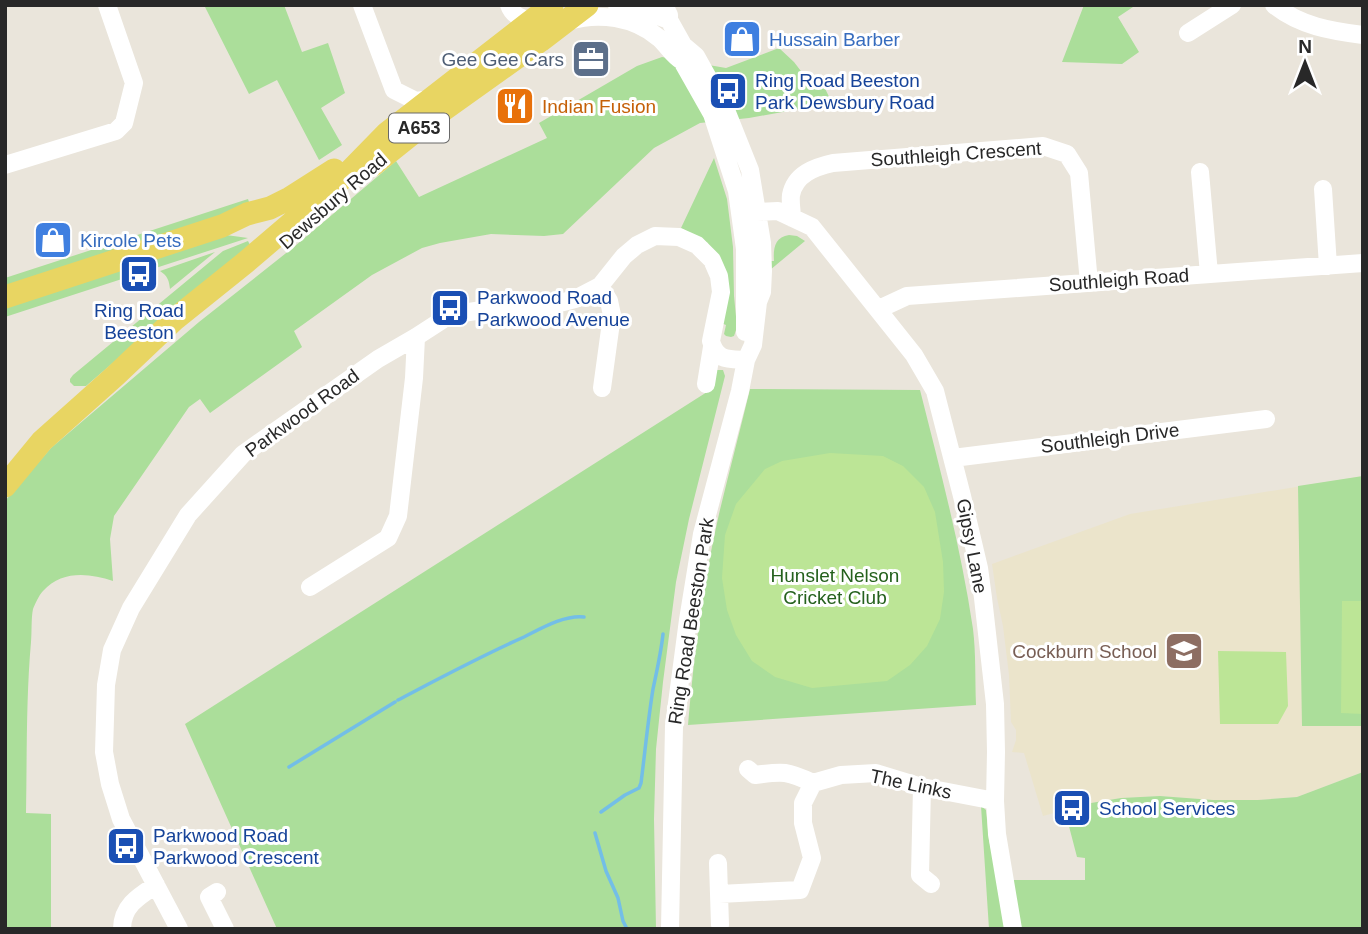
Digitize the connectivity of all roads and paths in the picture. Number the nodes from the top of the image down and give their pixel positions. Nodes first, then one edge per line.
1 (107, 5) edge
2 (362, 5) edge
3 (587, 5) edge
4 (617, 5) edge
5 (1232, 5) edge
6 (1274, 5) edge
7 (517, 12) edge
8 (666, 12) edge
9 (558, 14) edge
10 (1188, 33) dead end
11 (1363, 36) edge
12 (683, 53) junction
13 (431, 99) junction
14 (387, 133) junction
15 (10, 159) edge
16 (1200, 173) dead end
17 (1323, 189) dead end
18 (259, 211) junction
19 (792, 218) junction
20 (759, 220) junction
21 (742, 224) junction
22 (222, 226) junction
23 (277, 239) junction
24 (1363, 263) edge
25 (1328, 266) junction
26 (1209, 274) junction
27 (1089, 283) junction
28 (600, 286) junction
29 (5, 297) edge
30 (879, 309) junction
31 (416, 337) junction
32 (712, 347) junction
33 (746, 360) junction
34 (706, 384) dead end
35 (602, 388) dead end
36 (1266, 419) dead end
37 (953, 458) junction
38 (5, 486) edge
39 (310, 587) dead end
40 (752, 777) dead end
41 (813, 783) junction
42 (922, 787) junction
43 (995, 801) junction
44 (718, 863) dead end
45 (919, 879) dead end
46 (156, 885) junction
47 (217, 892) dead end
48 (719, 894) junction
49 (720, 925) dead end
50 (122, 929) edge
51 (179, 929) edge
52 (225, 929) edge
53 (670, 929) edge
54 (1013, 929) edge

1 - 15 street
2 - 13 street
3 - 9 main road, Dewsbury Road / A653
4 - 8 street
5 - 10 street
6 - 11 street
7 - 9 main road, Dewsbury Road / A653
7 - 13 main road, Dewsbury Road / A653
8 - 12 street, Ring Road Beeston Park
9 - 12 street
9 - 23 main road, Dewsbury Road / A653
12 - 20 street, Ring Road Beeston Park
12 - 21 street, Ring Road Beeston Park
13 - 14 main road, Dewsbury Road / A653
14 - 18 main road
14 - 23 main road, Dewsbury Road
16 - 26 street
17 - 25 street
18 - 22 main road
18 - 23 main road
19 - 20 street
19 - 27 street, Southleigh Crescent
19 - 30 street, Gipsy Lane
20 - 21 street
20 - 33 street, Ring Road Beeston Park
21 - 33 street, Ring Road Beeston Park
22 - 23 main road
22 - 29 main road
23 - 38 main road, Dewsbury Road / A653
24 - 25 street, Southleigh Road
25 - 26 street, Southleigh Road
26 - 27 street, Southleigh Road
27 - 30 street, Southleigh Road
28 - 31 street, Parkwood Road
28 - 32 street, Parkwood Road
28 - 35 street
30 - 37 street, Gipsy Lane
31 - 39 street
31 - 46 street, Parkwood Road
32 - 33 street
32 - 34 street, Parkwood Road
33 - 53 street, Ring Road Beeston Park
36 - 37 street, Southleigh Drive
37 - 43 street, Gipsy Lane
40 - 41 street
41 - 42 street, The Links
41 - 48 street
42 - 43 street, The Links
42 - 45 street
43 - 54 street, Gipsy Lane
44 - 48 street
46 - 50 street
46 - 51 street, Parkwood Road
47 - 52 street
48 - 49 street

